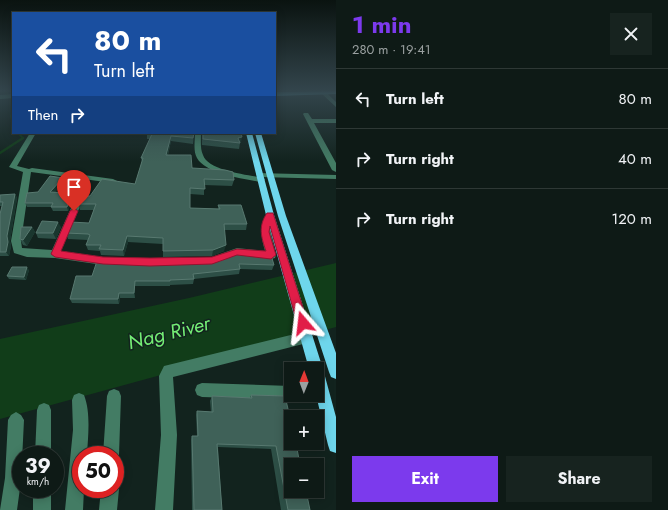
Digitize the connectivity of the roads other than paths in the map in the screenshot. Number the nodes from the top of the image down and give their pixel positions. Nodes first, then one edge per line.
1 (306, 114) dead end
2 (336, 120) edge
3 (311, 121) junction
4 (33, 134) edge
5 (198, 134) edge
6 (249, 134) edge
7 (258, 134) edge
8 (32, 170) dead end
9 (336, 170) edge
10 (263, 177) junction
11 (336, 177) edge
12 (118, 182) edge
13 (80, 197) edge
14 (270, 215) junction
15 (55, 254) junction
16 (308, 340) junction
17 (314, 362) edge
18 (336, 372) edge
19 (202, 390) dead end
20 (284, 393) edge
21 (114, 396) dead end
22 (79, 400) dead end
23 (323, 402) edge
24 (44, 410) dead end
25 (16, 420) dead end
26 (336, 445) edge
27 (43, 446) edge
28 (112, 446) edge
29 (42, 498) edge
30 (109, 498) edge
31 (8, 510) edge
32 (42, 510) edge
33 (74, 510) edge
34 (108, 510) edge
35 (164, 510) edge

1 - 3 street
2 - 3 street
3 - 9 street
4 - 15 street
5 - 10 street
6 - 10 main road
7 - 10 main road
8 - 12 street
10 - 11 street
10 - 14 main road
10 - 18 main road
13 - 15 street
14 - 15 street
14 - 16 main road
16 - 17 main road
16 - 35 street
19 - 20 street
21 - 28 street
22 - 33 street
23 - 26 main road
24 - 27 street
25 - 31 street
29 - 32 street
30 - 34 street

